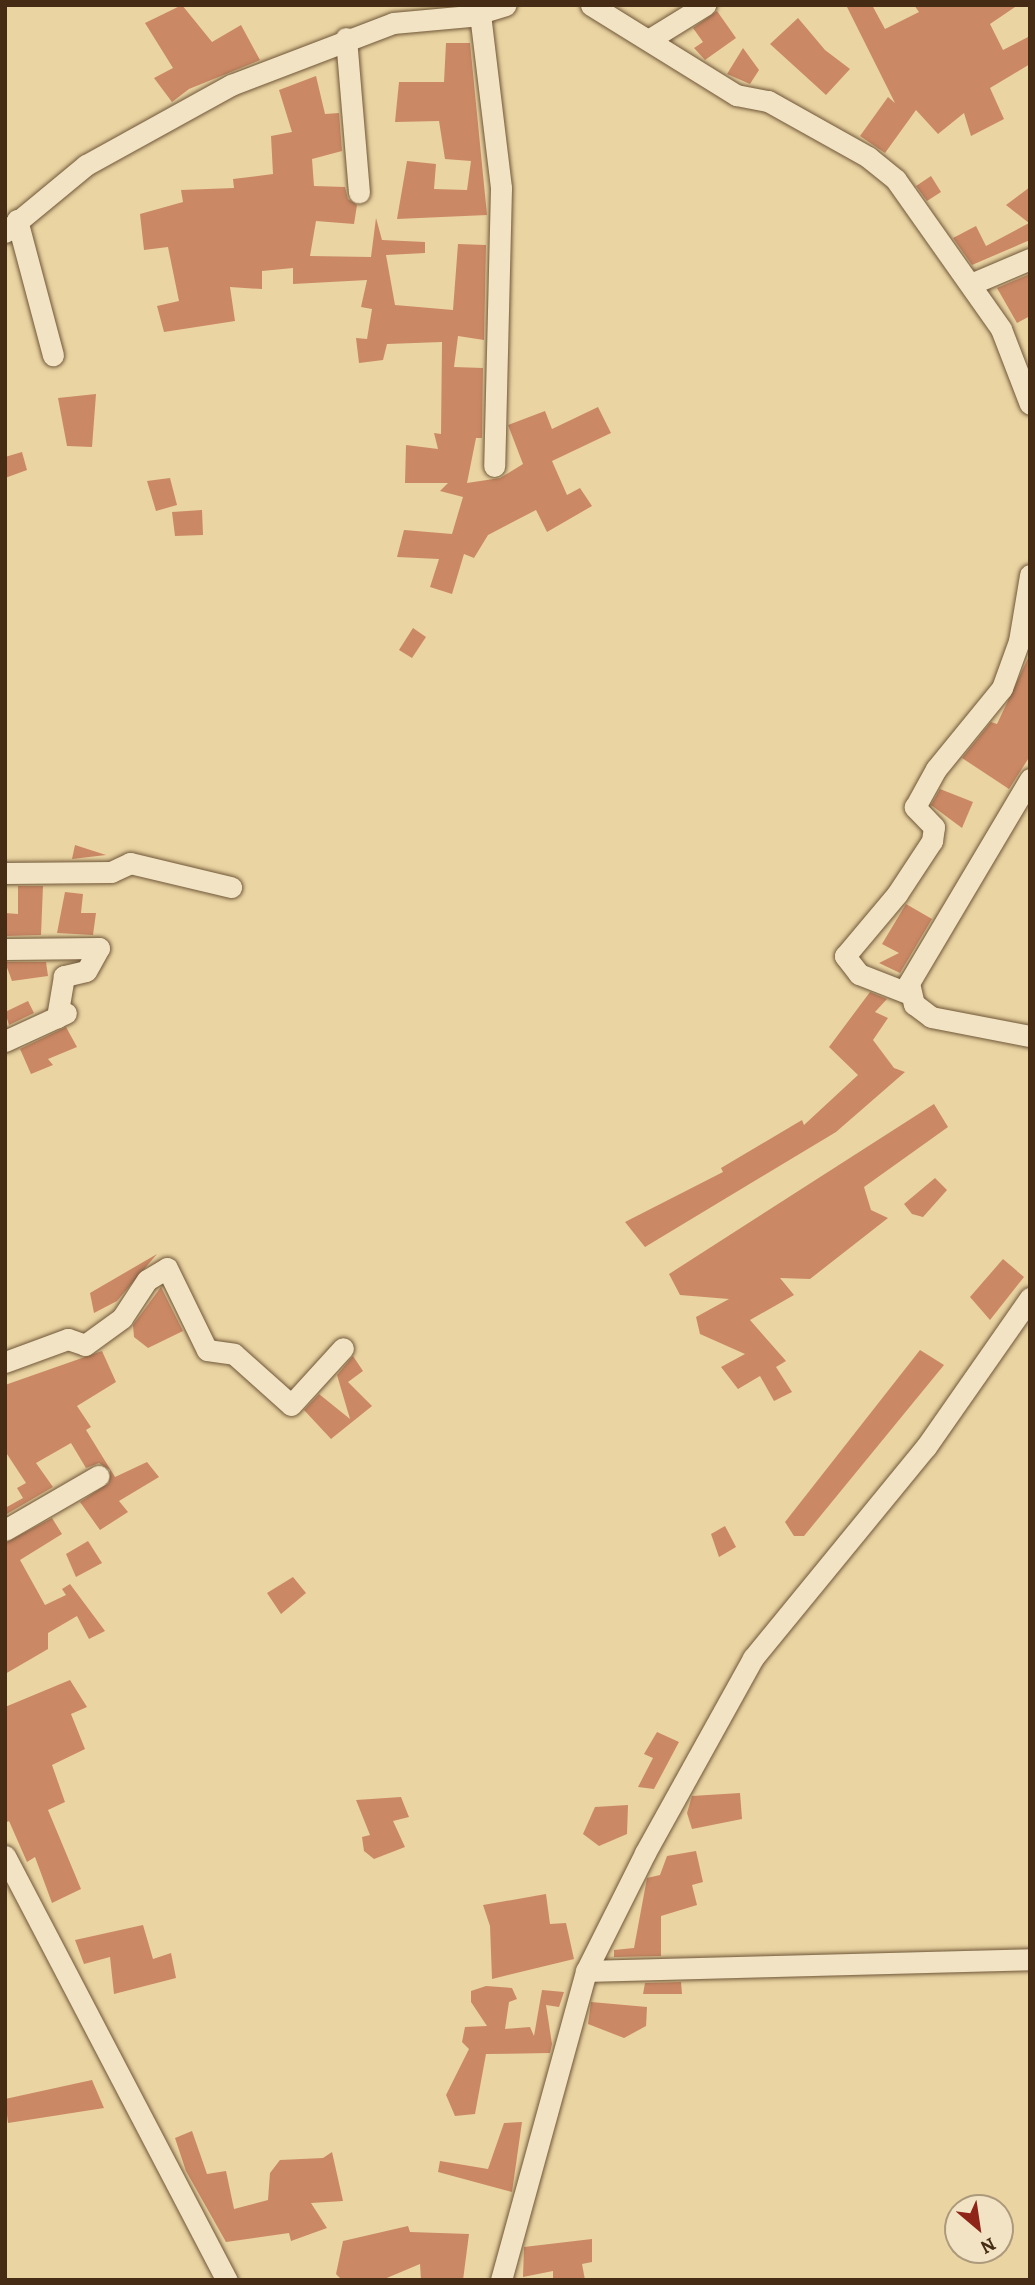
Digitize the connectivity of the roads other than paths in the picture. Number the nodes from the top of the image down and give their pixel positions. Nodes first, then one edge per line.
1 (505, 5) edge
2 (592, 5) edge
3 (705, 5) edge
4 (480, 14) junction
5 (346, 38) junction
6 (650, 39) junction
7 (359, 192) dead end
8 (11, 226) edge
9 (1030, 258) edge
10 (971, 284) junction
11 (53, 355) dead end
12 (1030, 404) edge
13 (494, 466) dead end
14 (1030, 575) edge
15 (1030, 779) edge
16 (5, 873) edge
17 (231, 887) dead end
18 (5, 949) edge
19 (910, 994) junction
20 (1030, 1036) edge
21 (5, 1041) edge
22 (1030, 1298) edge
23 (343, 1348) dead end
24 (5, 1362) edge
25 (98, 1476) dead end
26 (5, 1530) edge
27 (5, 1856) edge
28 (1030, 1959) edge
29 (586, 1970) junction
30 (227, 2280) edge
31 (501, 2280) edge

1 - 4 street
2 - 6 street
3 - 6 street
4 - 5 street
4 - 13 street
5 - 7 street
5 - 8 street
6 - 10 street
8 - 11 street
9 - 10 street
10 - 12 street
14 - 19 street
15 - 19 street
16 - 17 street
18 - 21 street
19 - 20 street
22 - 29 street
23 - 24 street
25 - 26 street
27 - 30 street
28 - 29 street
29 - 31 street

